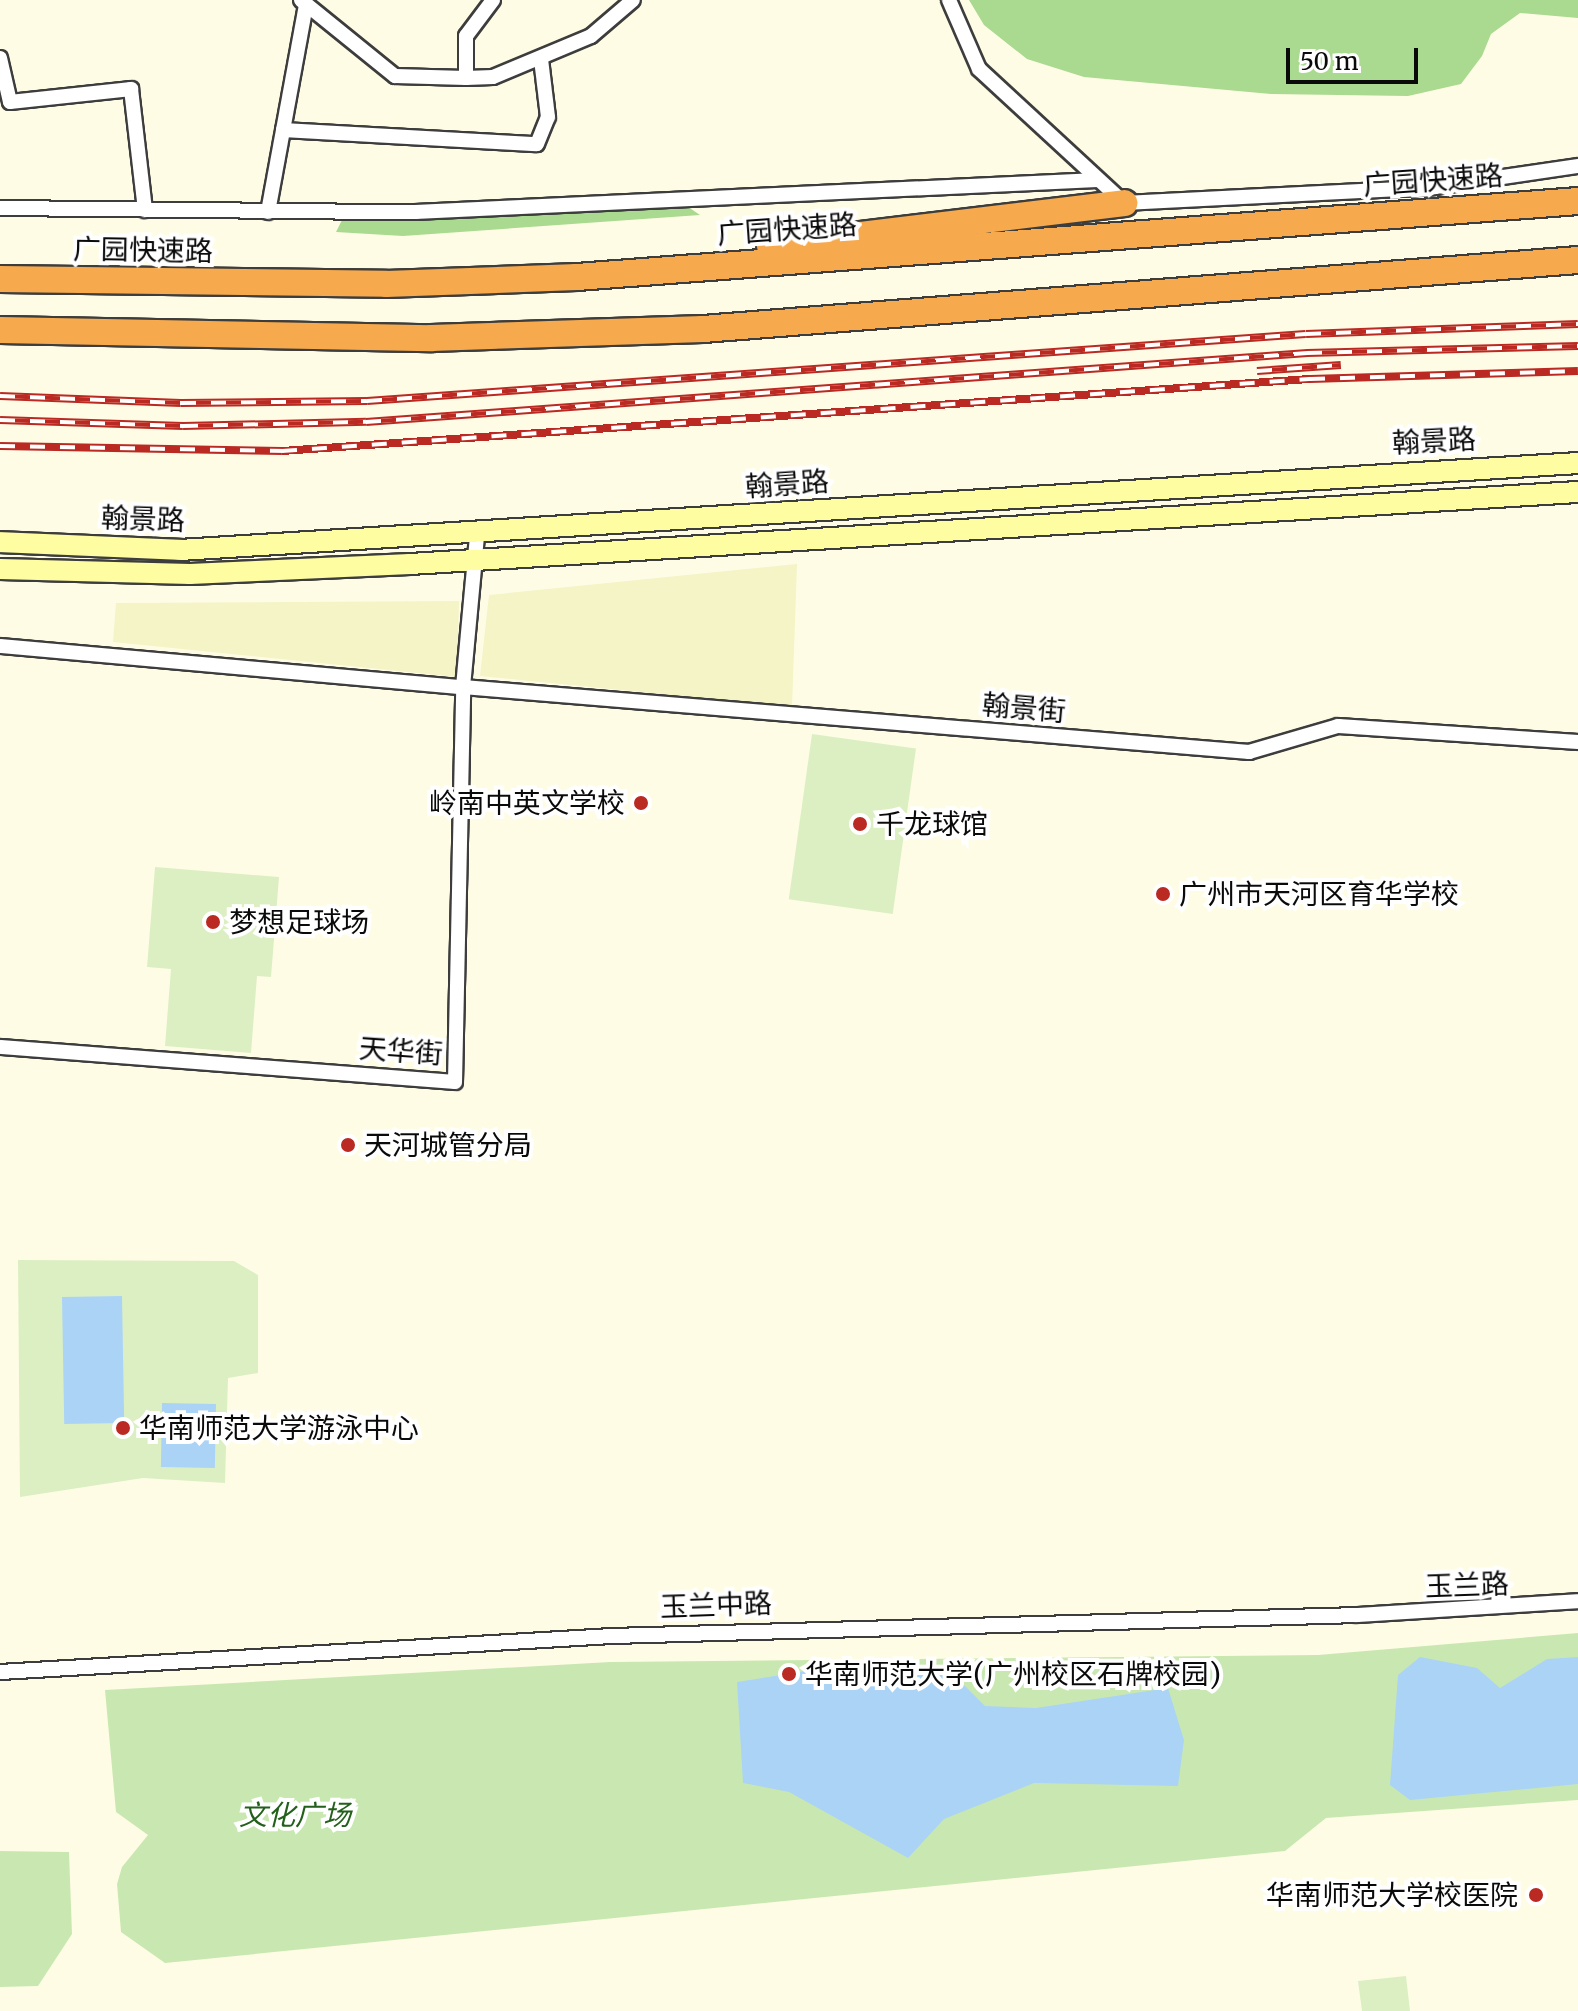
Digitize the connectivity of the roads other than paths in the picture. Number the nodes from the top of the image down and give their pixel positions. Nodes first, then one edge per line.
1 (493, 0) edge
2 (633, 0) edge
3 (949, 0) edge
4 (303, 2) edge
5 (0, 58) edge
6 (541, 59) junction
7 (466, 78) junction
8 (283, 130) junction
9 (1578, 166) edge
10 (1097, 180) junction
11 (1578, 201) edge
12 (1124, 203) junction
13 (0, 208) edge
14 (145, 210) junction
15 (268, 212) junction
16 (1578, 260) edge
17 (577, 277) junction
18 (0, 279) edge
19 (0, 330) edge
20 (1578, 463) edge
21 (1578, 492) edge
22 (477, 535) junction
23 (0, 542) edge
24 (476, 559) junction
25 (0, 569) edge
26 (0, 646) edge
27 (463, 687) junction
28 (1578, 742) edge
29 (0, 1047) edge
30 (1578, 1601) edge
31 (1357, 1615) joint
32 (0, 1672) edge

1 - 7 street
2 - 6 street
3 - 10 street
4 - 7 street
4 - 8 street
5 - 14 street
6 - 7 street
6 - 8 street
8 - 15 street
9 - 12 street
10 - 12 street
10 - 15 street
11 - 17 highway, 广园快速路
12 - 17 highway
13 - 14 street
14 - 15 street
16 - 19 highway
17 - 18 highway, 广园快速路
20 - 22 street, 翰景路
21 - 24 street, 翰景路
22 - 23 street, 翰景路
22 - 24 street, 天华街
24 - 25 street, 翰景路
24 - 27 street, 天华街
26 - 27 street
27 - 28 street, 翰景街
27 - 29 street, 天华街
30 - 31 street, 玉兰路
31 - 32 street, 玉兰中路

